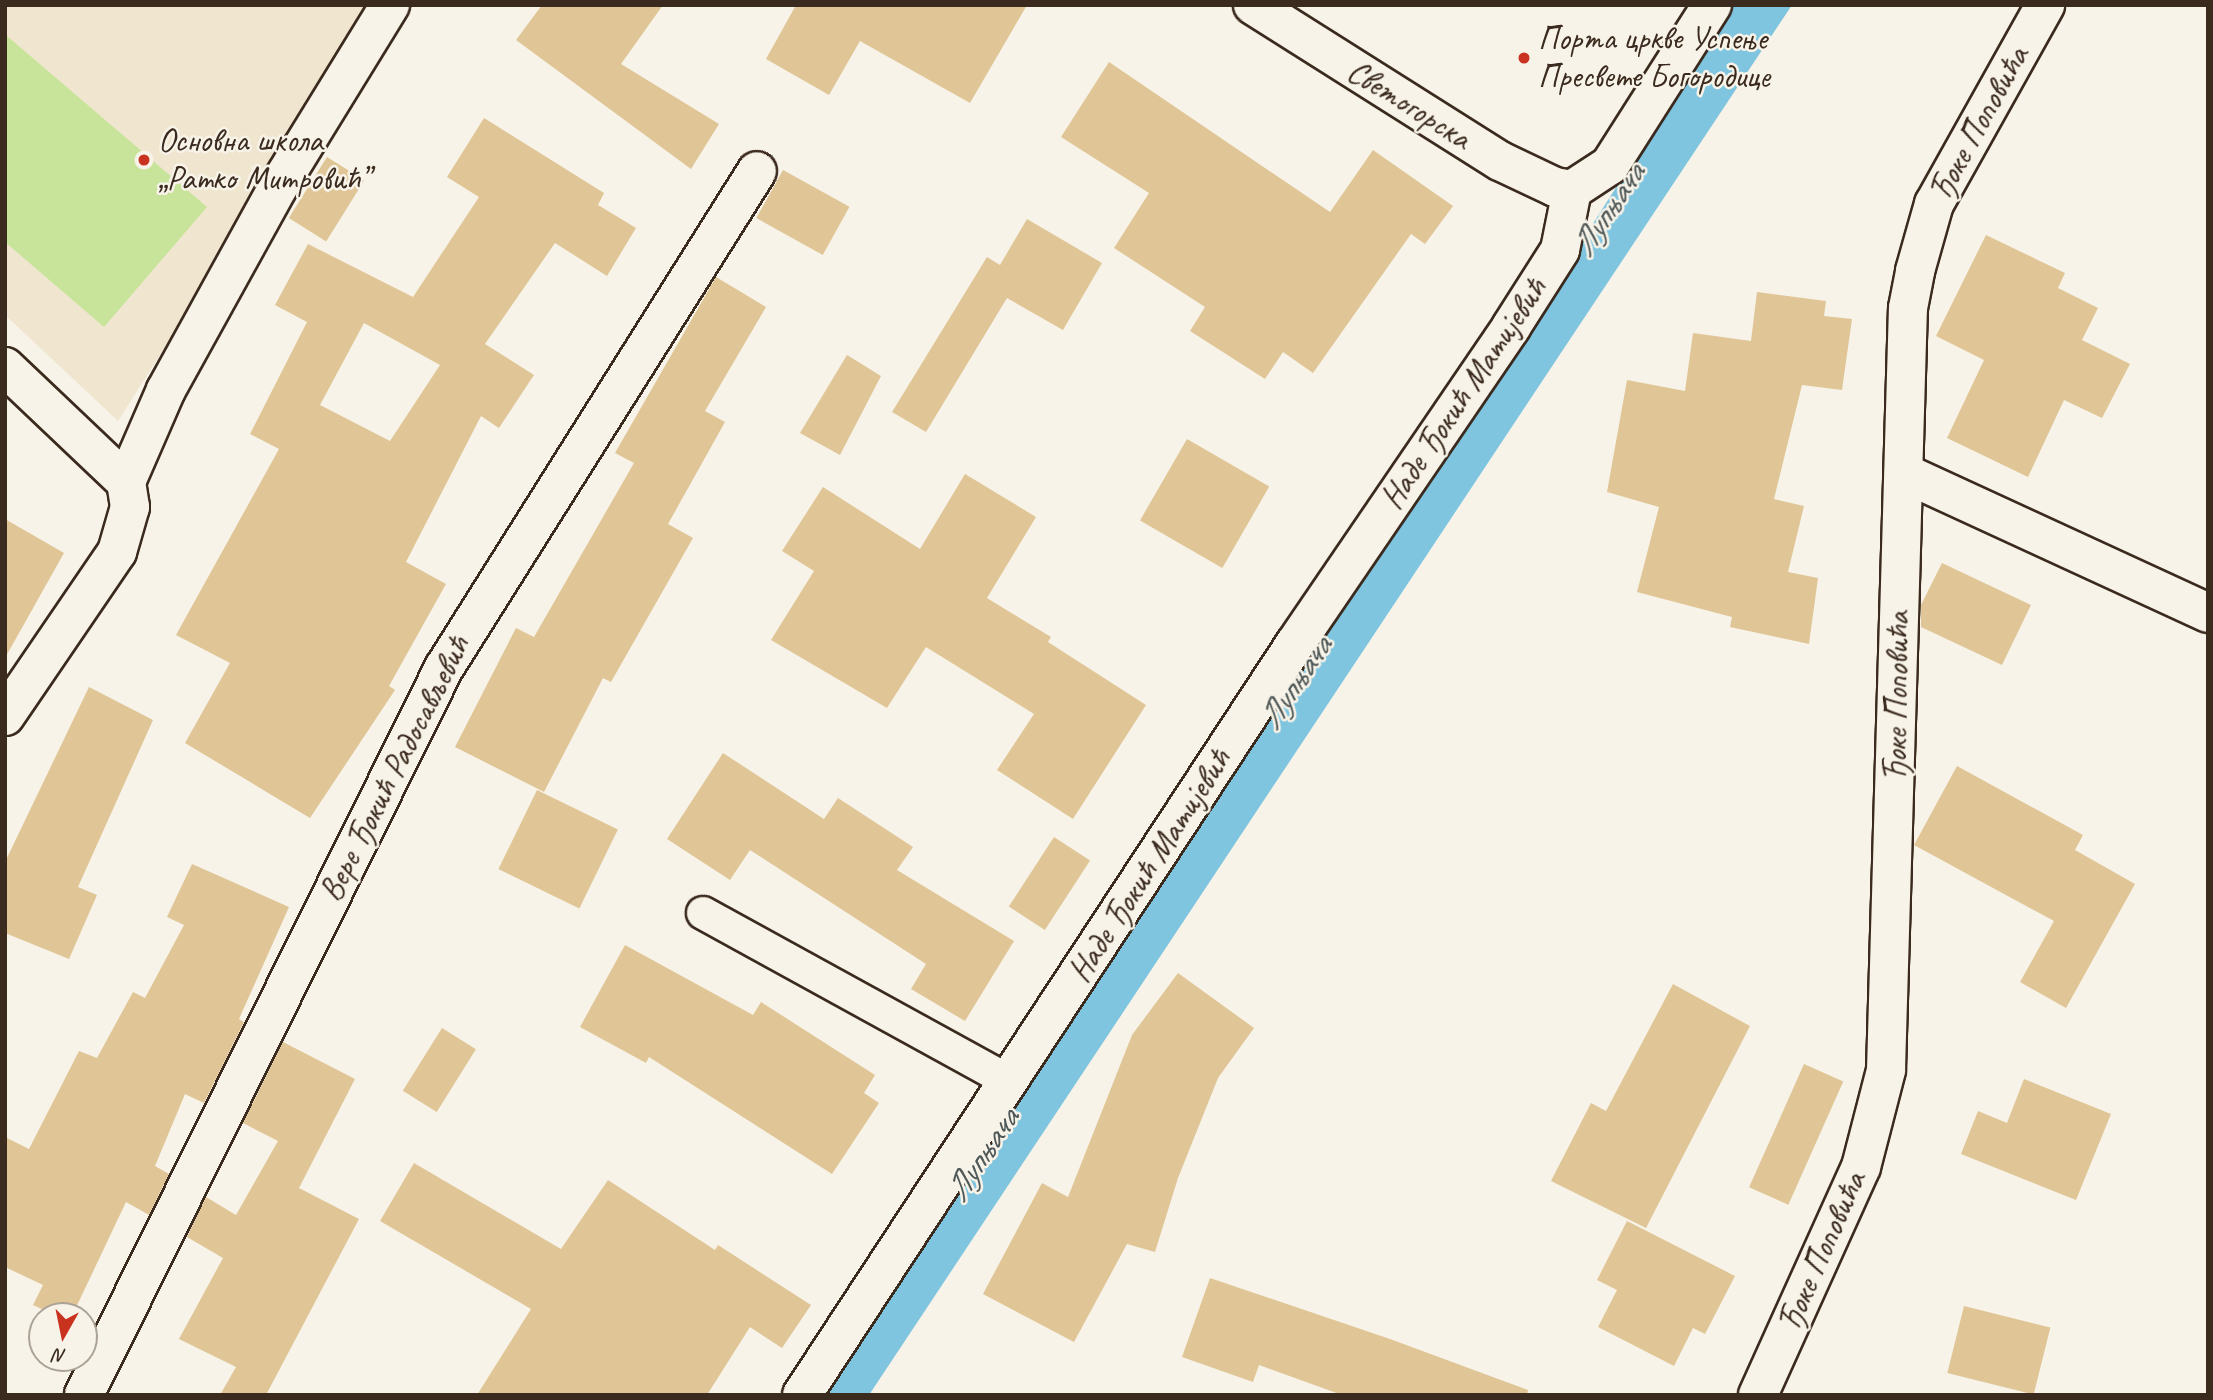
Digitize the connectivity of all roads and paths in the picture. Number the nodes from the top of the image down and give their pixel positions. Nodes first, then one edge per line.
1 (390, 5) edge
2 (1252, 5) edge
3 (1712, 5) edge
4 (2045, 5) edge
5 (757, 171) dead end
6 (1572, 190) junction
7 (5, 367) edge
8 (1903, 473) junction
9 (126, 482) junction
10 (2208, 613) edge
11 (5, 716) edge
12 (704, 913) dead end
13 (1009, 1081) junction
14 (84, 1395) edge
15 (802, 1395) edge
16 (1758, 1395) edge

1 - 9 street
2 - 6 street, Светогорска
3 - 6 street
4 - 8 street, Ђоке Поповића
5 - 14 street, Вере Ђокић Радосављевић
6 - 13 street, Наде Ђокић Матијевић
7 - 9 street
8 - 10 street
8 - 16 street, Ђоке Поповића
9 - 11 street
12 - 13 lane
13 - 15 street, Наде Ђокић Матијевић

